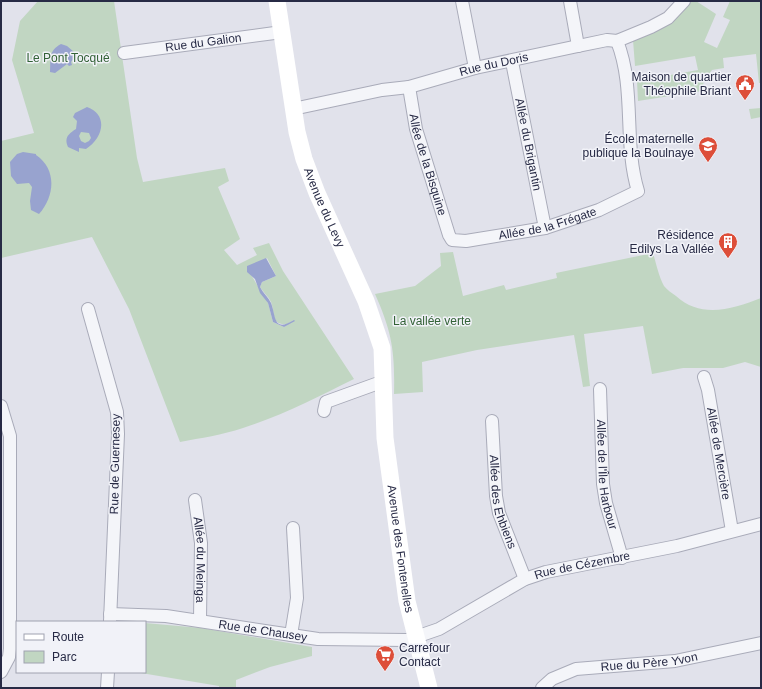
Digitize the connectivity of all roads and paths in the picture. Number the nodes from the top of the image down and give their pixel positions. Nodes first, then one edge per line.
1 (277, 1) edge
2 (462, 1) edge
3 (570, 1) edge
4 (684, 1) edge
5 (282, 32) junction
6 (617, 41) junction
7 (578, 46) junction
8 (124, 53) dead end
9 (512, 62) junction
10 (475, 68) junction
11 (409, 87) junction
12 (293, 109) junction
13 (545, 228) junction
14 (452, 240) joint
15 (88, 309) dead end
16 (704, 377) dead end
17 (384, 381) junction
18 (600, 389) dead end
19 (1, 406) edge
20 (384, 408) joint
21 (324, 411) dead end
22 (492, 421) dead end
23 (195, 500) dead end
24 (761, 524) edge
25 (293, 528) dead end
26 (732, 531) junction
27 (6, 542) edge
28 (622, 558) junction
29 (525, 579) junction
30 (110, 618) edge
31 (200, 620) junction
32 (291, 635) junction
33 (416, 637) junction
34 (9, 638) edge
35 (761, 642) edge
36 (1, 672) edge
37 (108, 673) edge
38 (107, 688) edge
39 (430, 688) edge
40 (542, 688) edge

1 - 5 street, Avenue du Levy
2 - 10 street
3 - 7 street
4 - 6 street, Rue du Doris
5 - 8 street, Rue du Galion
5 - 12 street, Avenue du Levy
6 - 7 street, Rue du Doris
6 - 13 street, Allée de la Frégate
7 - 9 street, Rue du Doris
9 - 10 street, Rue du Doris
9 - 13 street, Allée du Brigantin
10 - 11 street, Rue du Doris
11 - 12 street, Rue du Doris
11 - 14 street, Allée de la Bisquine
12 - 17 street, Avenue du Levy
13 - 14 street, Allée de la Frégate
15 - 30 street, Rue de Guernesey
16 - 26 street, Allée de Mercière
17 - 20 street, Avenue du Levy
17 - 21 street
18 - 28 street, Allée de l'Île Harbour
19 - 27 street
20 - 33 street, Avenue des Fontenelles
22 - 29 street, Allée des Ehbiens
23 - 31 street, Allée du Meinga
24 - 26 street, Rue de Cézembre
25 - 32 street
26 - 28 street, Rue de Cézembre
27 - 34 street
28 - 29 street, Rue de Cézembre
29 - 33 street, Rue de Cézembre
30 - 31 street, Rue de Chausey
31 - 32 street, Rue de Chausey
32 - 33 street, Rue de Chausey
33 - 39 street, Avenue des Fontenelles
34 - 36 street
35 - 40 street, Rue du Père Yvon
37 - 38 street

